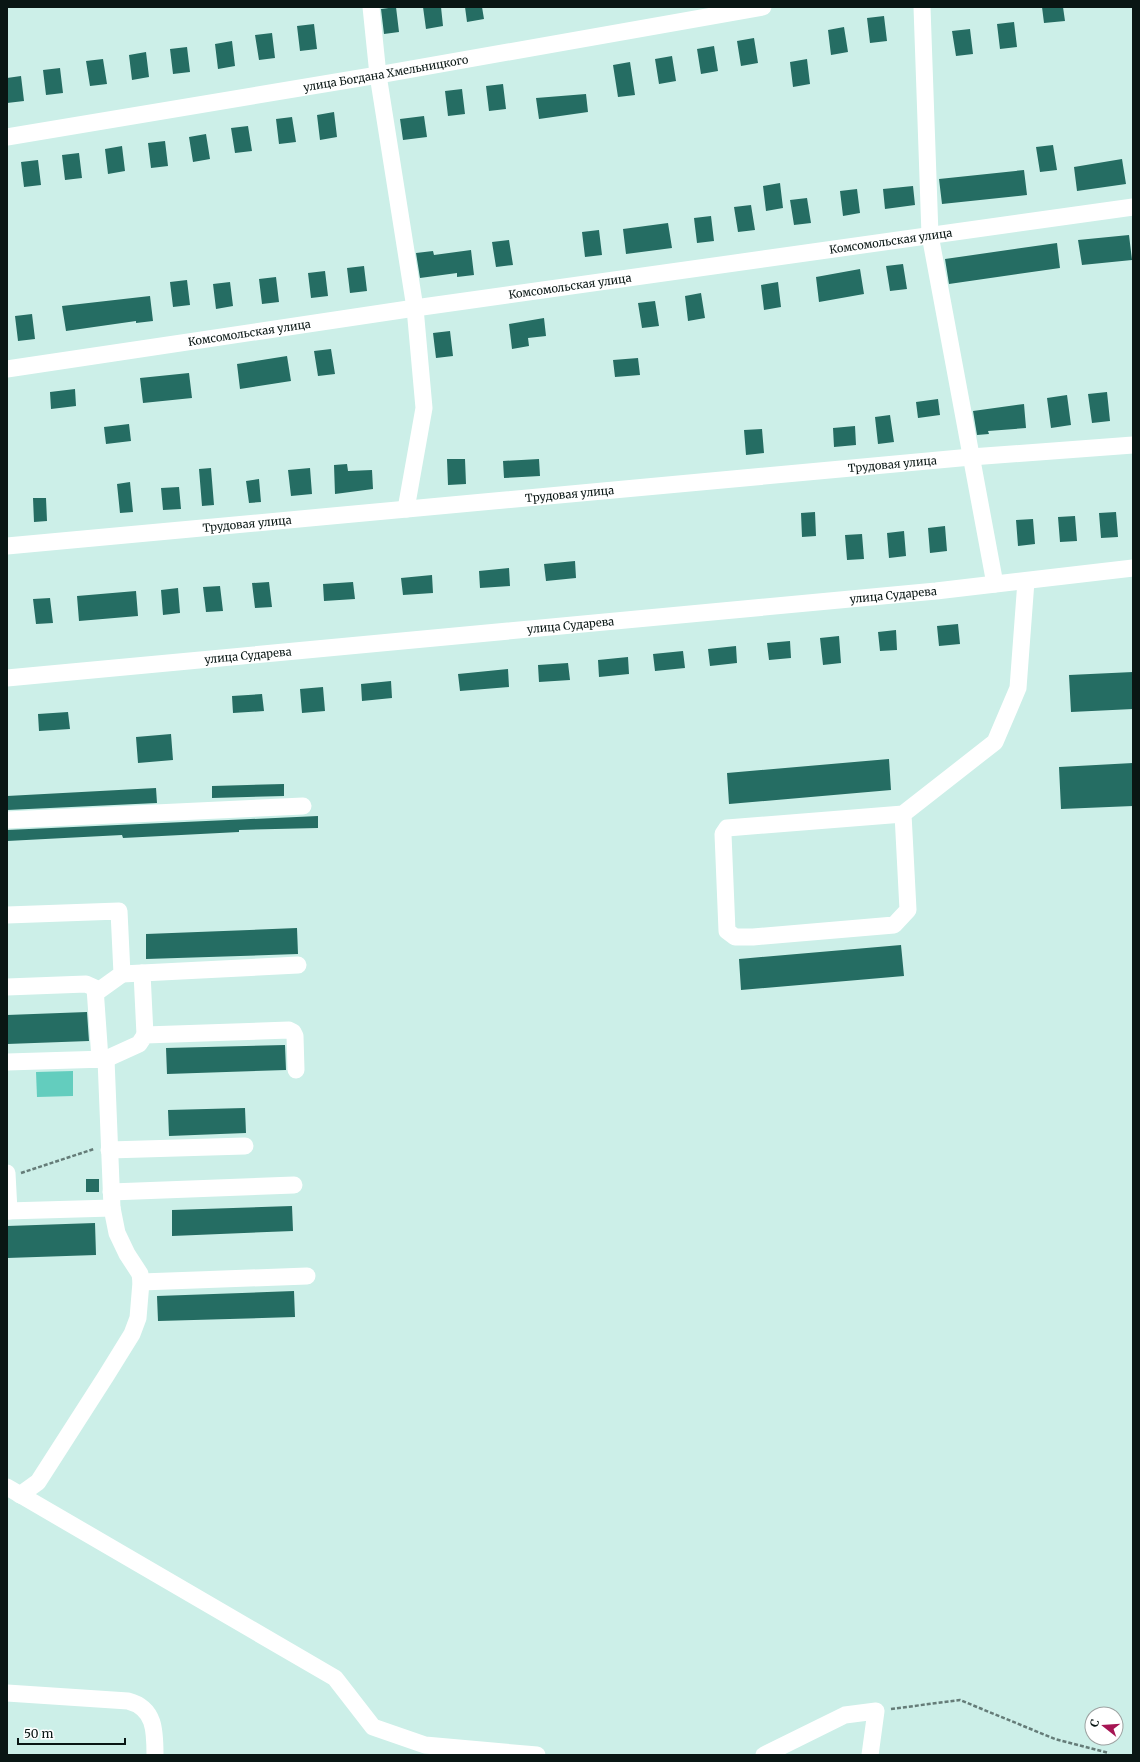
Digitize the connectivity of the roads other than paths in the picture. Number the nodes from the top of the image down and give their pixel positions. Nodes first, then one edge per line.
1 (370, 7) edge
2 (763, 7) edge
3 (922, 7) edge
4 (378, 75) junction
5 (7, 137) edge
6 (1133, 207) edge
7 (930, 235) junction
8 (415, 308) junction
9 (7, 369) edge
10 (1133, 445) edge
11 (972, 457) junction
12 (406, 509) junction
13 (7, 546) edge
14 (1133, 568) edge
15 (1026, 581) junction
16 (995, 584) junction
17 (7, 678) edge
18 (303, 806) dead end
19 (903, 814) junction
20 (7, 820) edge
21 (7, 914) edge
22 (298, 966) dead end
23 (142, 973) junction
24 (122, 974) junction
25 (7, 987) edge
26 (97, 992) junction
27 (145, 1035) junction
28 (103, 1059) junction
29 (7, 1062) edge
30 (296, 1070) dead end
31 (245, 1146) dead end
32 (109, 1147) junction
33 (7, 1181) edge
34 (294, 1184) dead end
35 (111, 1200) junction
36 (8, 1211) edge
37 (307, 1276) dead end
38 (141, 1282) junction
39 (14, 1491) edge
40 (7, 1693) edge
41 (156, 1755) edge
42 (537, 1755) edge
43 (764, 1755) edge
44 (870, 1755) edge

1 - 4 street
2 - 4 street, улица Богдана Хмельницкого
3 - 7 street
4 - 5 street, улица Богдана Хмельницкого
4 - 8 street
6 - 7 street, Комсомольская улица
7 - 8 street, Комсомольская улица
7 - 11 street
8 - 9 street, Комсомольская улица
8 - 12 street
10 - 11 street, Трудовая улица
11 - 12 street, Трудовая улица
11 - 16 street
12 - 13 street, Трудовая улица
14 - 15 street, улица Сударева
15 - 16 street, улица Сударева
15 - 19 street
16 - 17 street, улица Сударева
18 - 20 street
19 - 19 street
21 - 24 street
22 - 23 street
23 - 24 street
23 - 27 street
24 - 26 street
25 - 26 street
26 - 28 street
27 - 28 street
27 - 30 street
28 - 29 street
28 - 32 street
31 - 32 street
32 - 35 street
33 - 36 street
34 - 35 street
35 - 36 street
35 - 38 street
37 - 38 street
38 - 39 street
39 - 42 street
40 - 41 street
43 - 44 street

